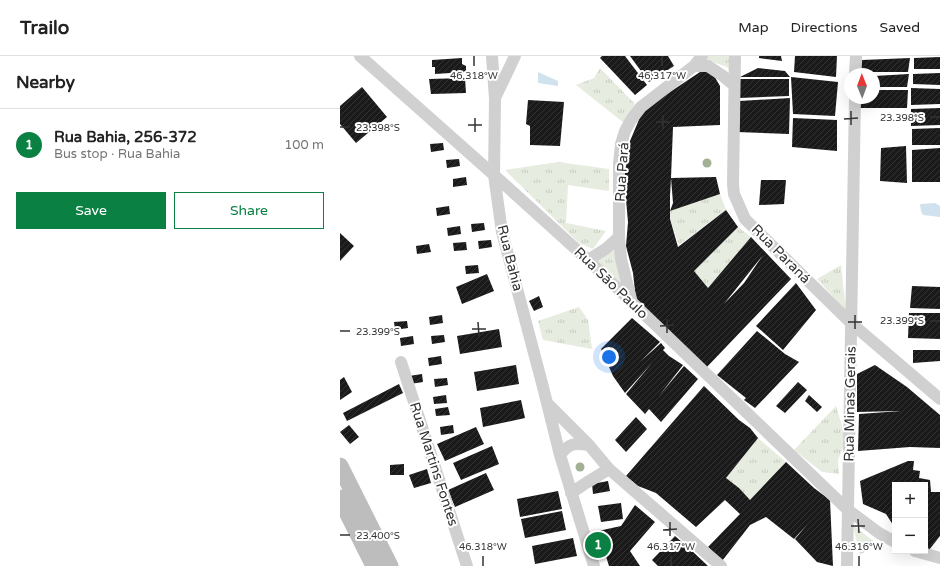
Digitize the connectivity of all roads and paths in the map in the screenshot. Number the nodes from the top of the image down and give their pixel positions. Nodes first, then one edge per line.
1 (360, 56) edge
2 (492, 56) edge
3 (515, 56) edge
4 (702, 56) edge
5 (735, 56) edge
6 (856, 56) edge
7 (694, 66) junction
8 (855, 68) edge
9 (734, 85) junction
10 (495, 99) junction
11 (855, 104) edge
12 (494, 175) junction
13 (619, 237) junction
14 (588, 260) junction
15 (632, 304) junction
16 (851, 323) junction
17 (401, 362) dead end
18 (940, 399) edge
19 (548, 404) junction
20 (589, 445) junction
21 (560, 455) junction
22 (340, 466) edge
23 (609, 469) junction
24 (571, 493) junction
25 (340, 498) edge
26 (848, 510) junction
27 (892, 540) edge
28 (926, 554) edge
29 (940, 558) edge
30 (374, 566) edge
31 (390, 566) edge
32 (467, 566) edge
33 (594, 566) edge
34 (721, 566) edge
35 (847, 566) edge

1 - 12 street, Rua São Paulo
2 - 10 street, Rua Bahia
3 - 10 street
4 - 7 street, Rua Pará
5 - 9 street, Rua Paraná
6 - 8 street
7 - 9 street
7 - 13 street, Rua Pará
9 - 16 street, Rua Paraná
10 - 12 street, Rua Bahia
11 - 16 street, Rua Minas Gerais
12 - 14 street, Rua São Paulo
12 - 19 street, Rua Bahia
13 - 14 street
13 - 15 street, Rua Pará
14 - 15 street, Rua São Paulo
15 - 26 street, Rua São Paulo
16 - 18 street, Rua Paraná
16 - 26 street, Rua Minas Gerais
17 - 32 street, Rua Martins Fontes
19 - 20 street
19 - 21 street, Rua Bahia
20 - 21 street
20 - 23 street
21 - 24 street, Rua Bahia
22 - 31 main road
23 - 24 street
23 - 34 street
24 - 33 street
25 - 30 main road
26 - 27 street, Rua São Paulo
26 - 35 street, Rua Minas Gerais
28 - 29 street

